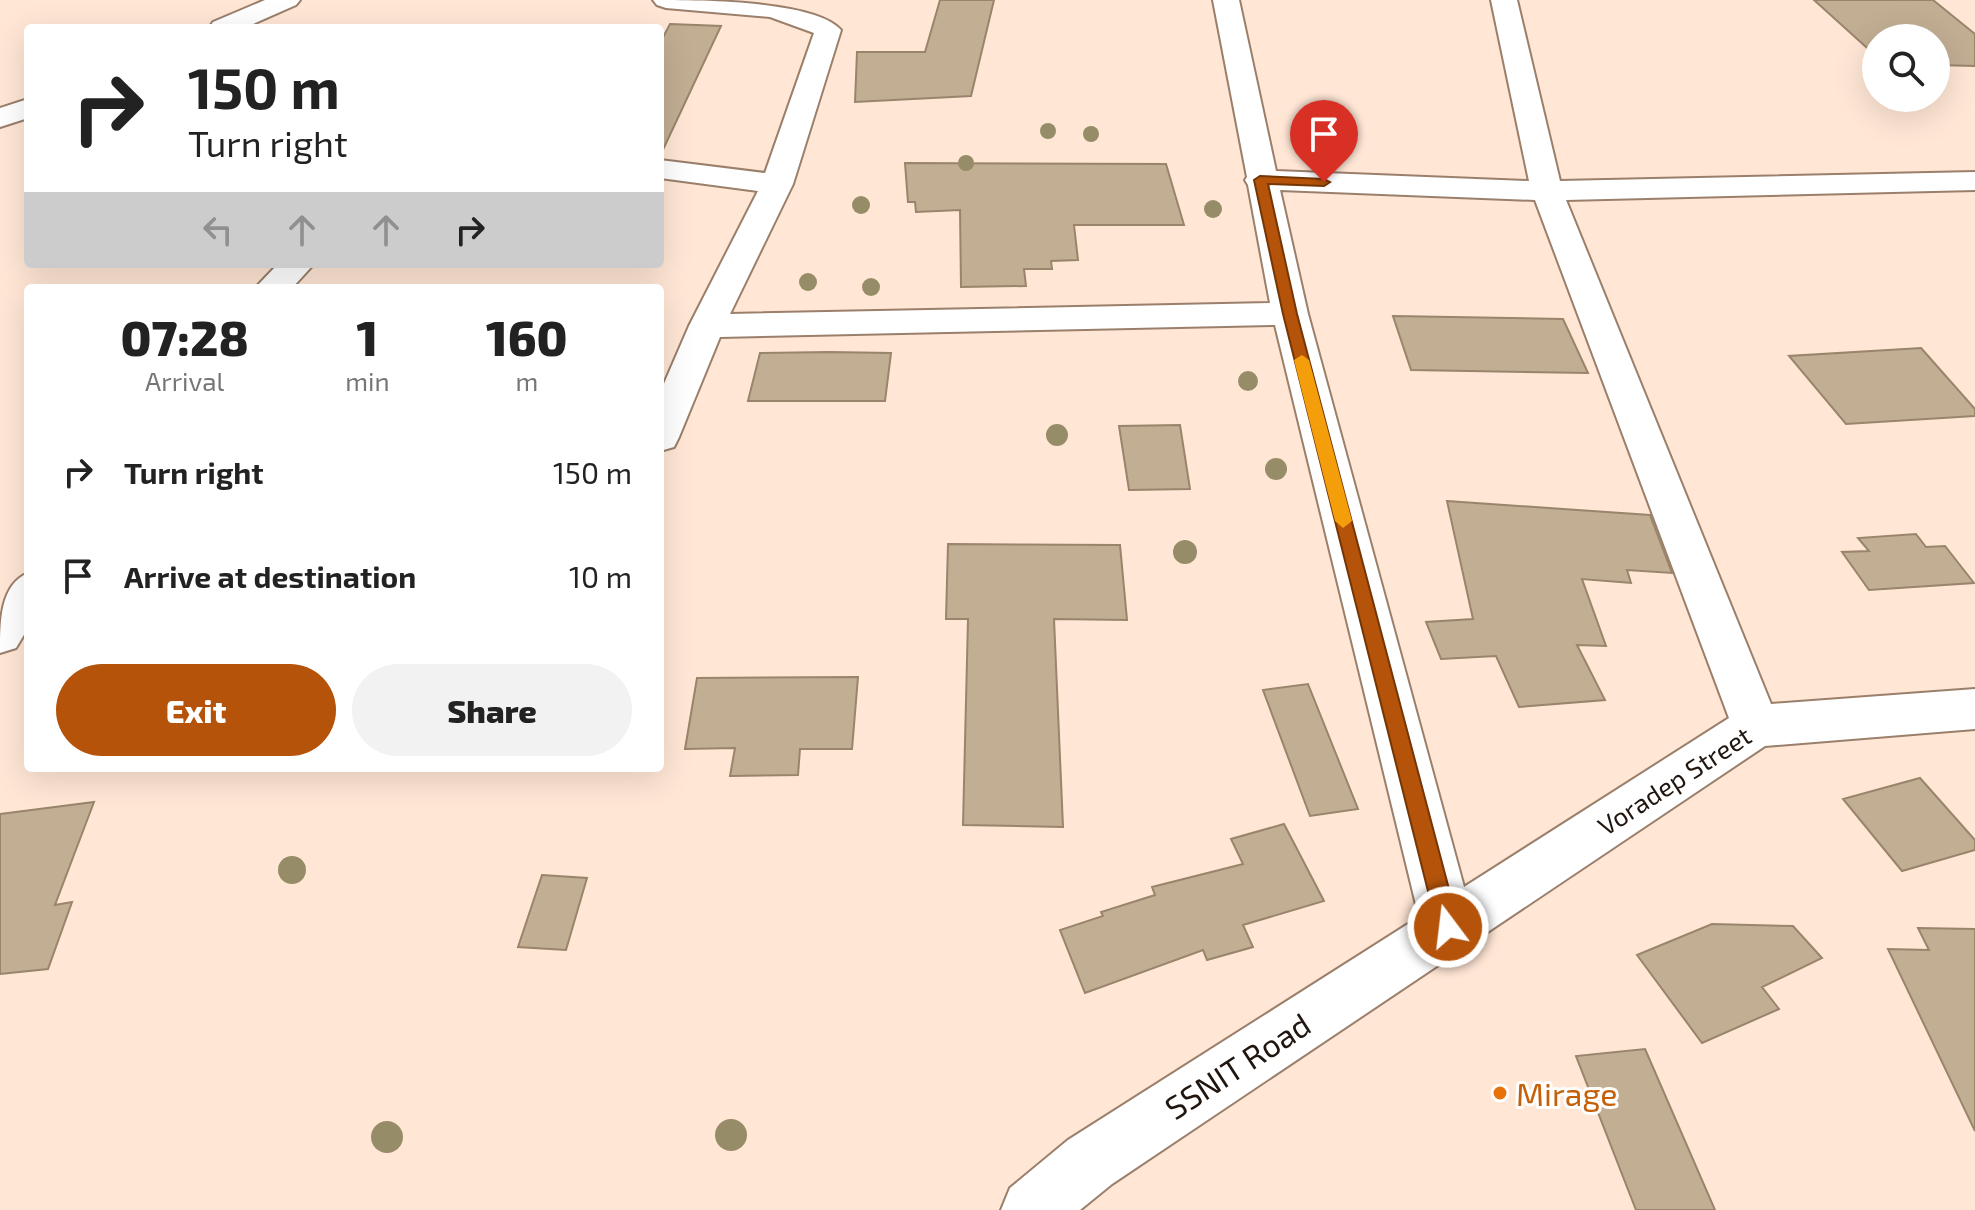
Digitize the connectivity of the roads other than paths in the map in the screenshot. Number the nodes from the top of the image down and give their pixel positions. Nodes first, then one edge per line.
1 (287, 0) edge
2 (666, 0) edge
3 (1226, 0) edge
4 (1504, 0) edge
5 (234, 24) edge
6 (24, 109) edge
7 (0, 118) edge
8 (664, 170) edge
9 (1260, 180) junction
10 (1975, 181) edge
11 (777, 184) junction
12 (1547, 191) junction
13 (293, 268) edge
14 (276, 284) edge
15 (1290, 314) junction
16 (707, 326) junction
17 (664, 428) edge
18 (24, 596) edge
19 (0, 635) edge
20 (1975, 709) edge
21 (1756, 726) junction
22 (1448, 927) junction
23 (1032, 1210) edge

1 - 5 street
2 - 11 street
3 - 9 street
4 - 12 street
6 - 7 street
8 - 11 street
9 - 12 street
9 - 15 street
10 - 12 street
11 - 16 street
12 - 21 street
13 - 14 street
15 - 16 street
15 - 22 street
16 - 17 street
18 - 19 street
20 - 21 street, Voradep Street
21 - 22 street, Voradep Street
22 - 23 street, SSNIT Road

